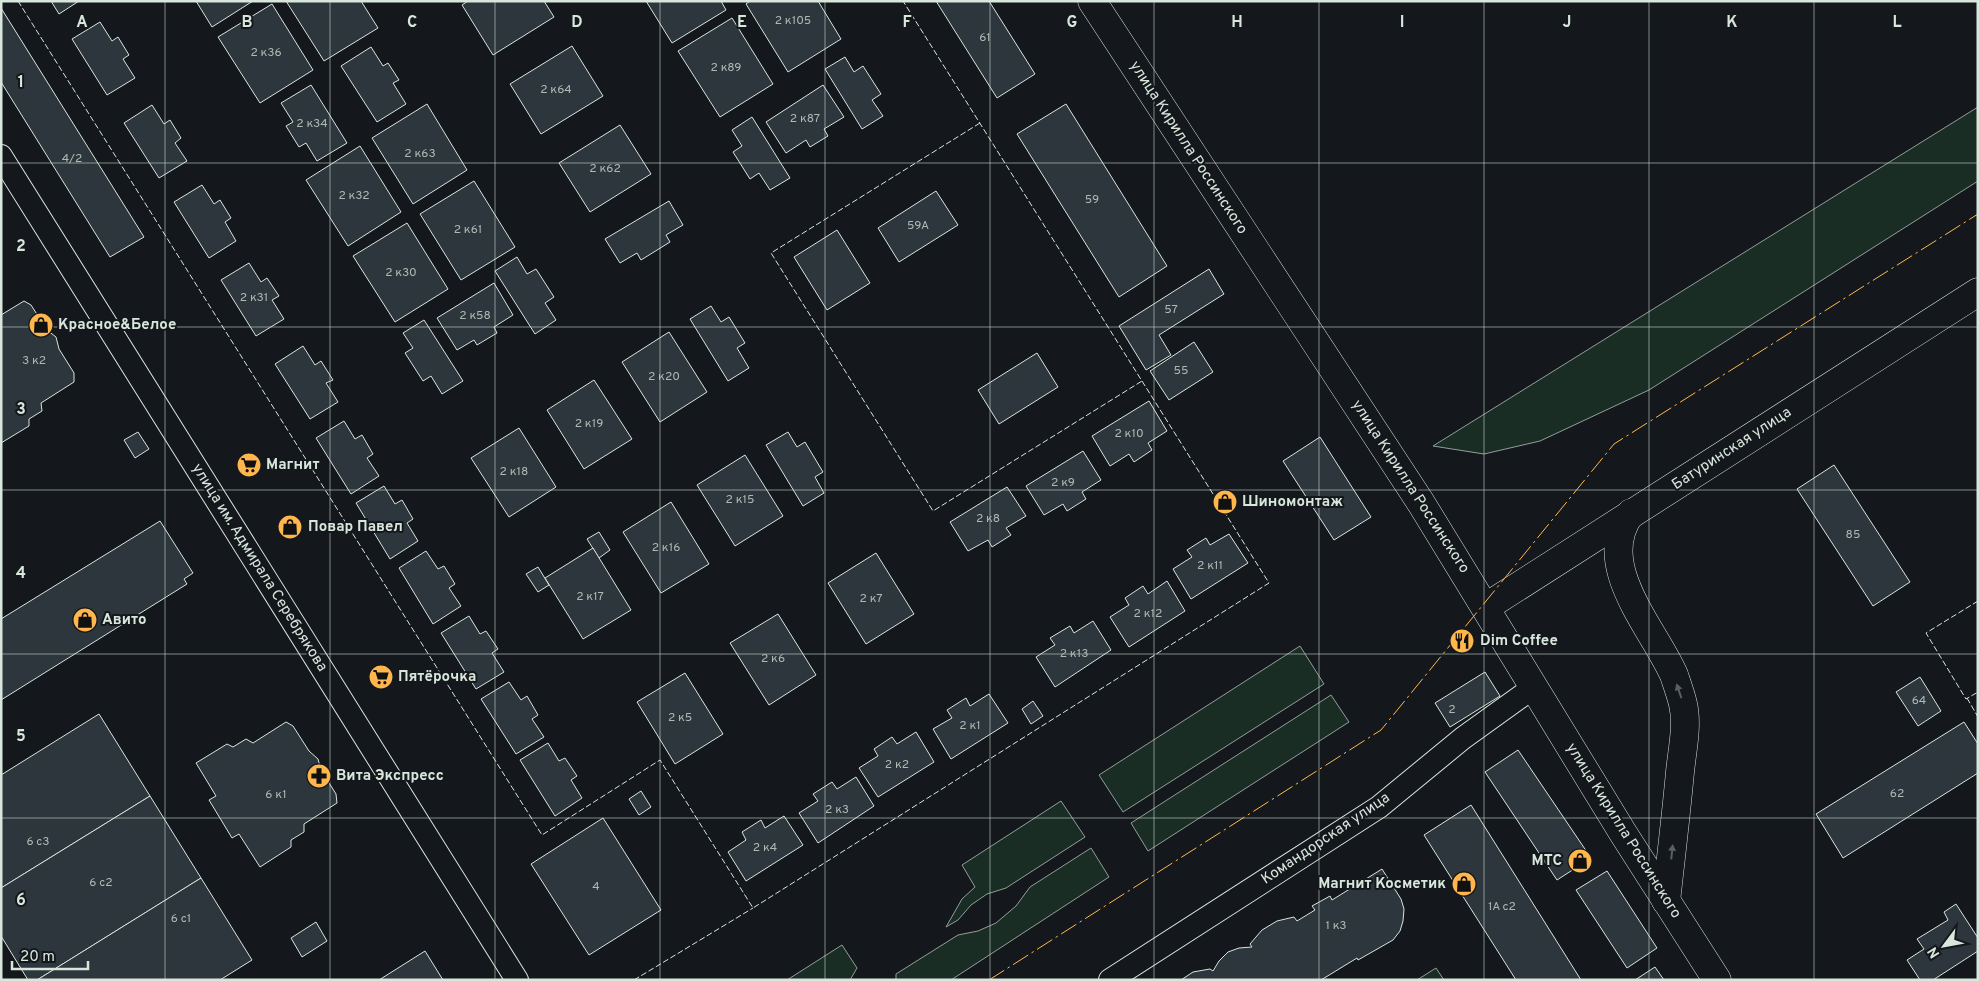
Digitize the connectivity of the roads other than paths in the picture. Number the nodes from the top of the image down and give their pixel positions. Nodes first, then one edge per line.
1 (1092, 1) edge
2 (1, 156) edge
3 (1978, 292) edge
4 (1631, 513) junction
5 (1486, 607) junction
6 (1534, 688) junction
7 (1666, 901) junction
8 (517, 980) edge
9 (1110, 980) edge
10 (1717, 980) edge

1 - 5 main road, улица Кирилла Россинского
2 - 8 street, улица им. Адмирала Серебрякова
3 - 4 main road, Батуринская улица
4 - 5 main road, Батуринская улица
7 -> 4 main road
5 - 6 main road, улица Кирилла Россинского
6 - 7 main road, улица Кирилла Россинского
6 - 9 street, Командорская улица
7 - 10 main road, улица Кирилла Россинского

